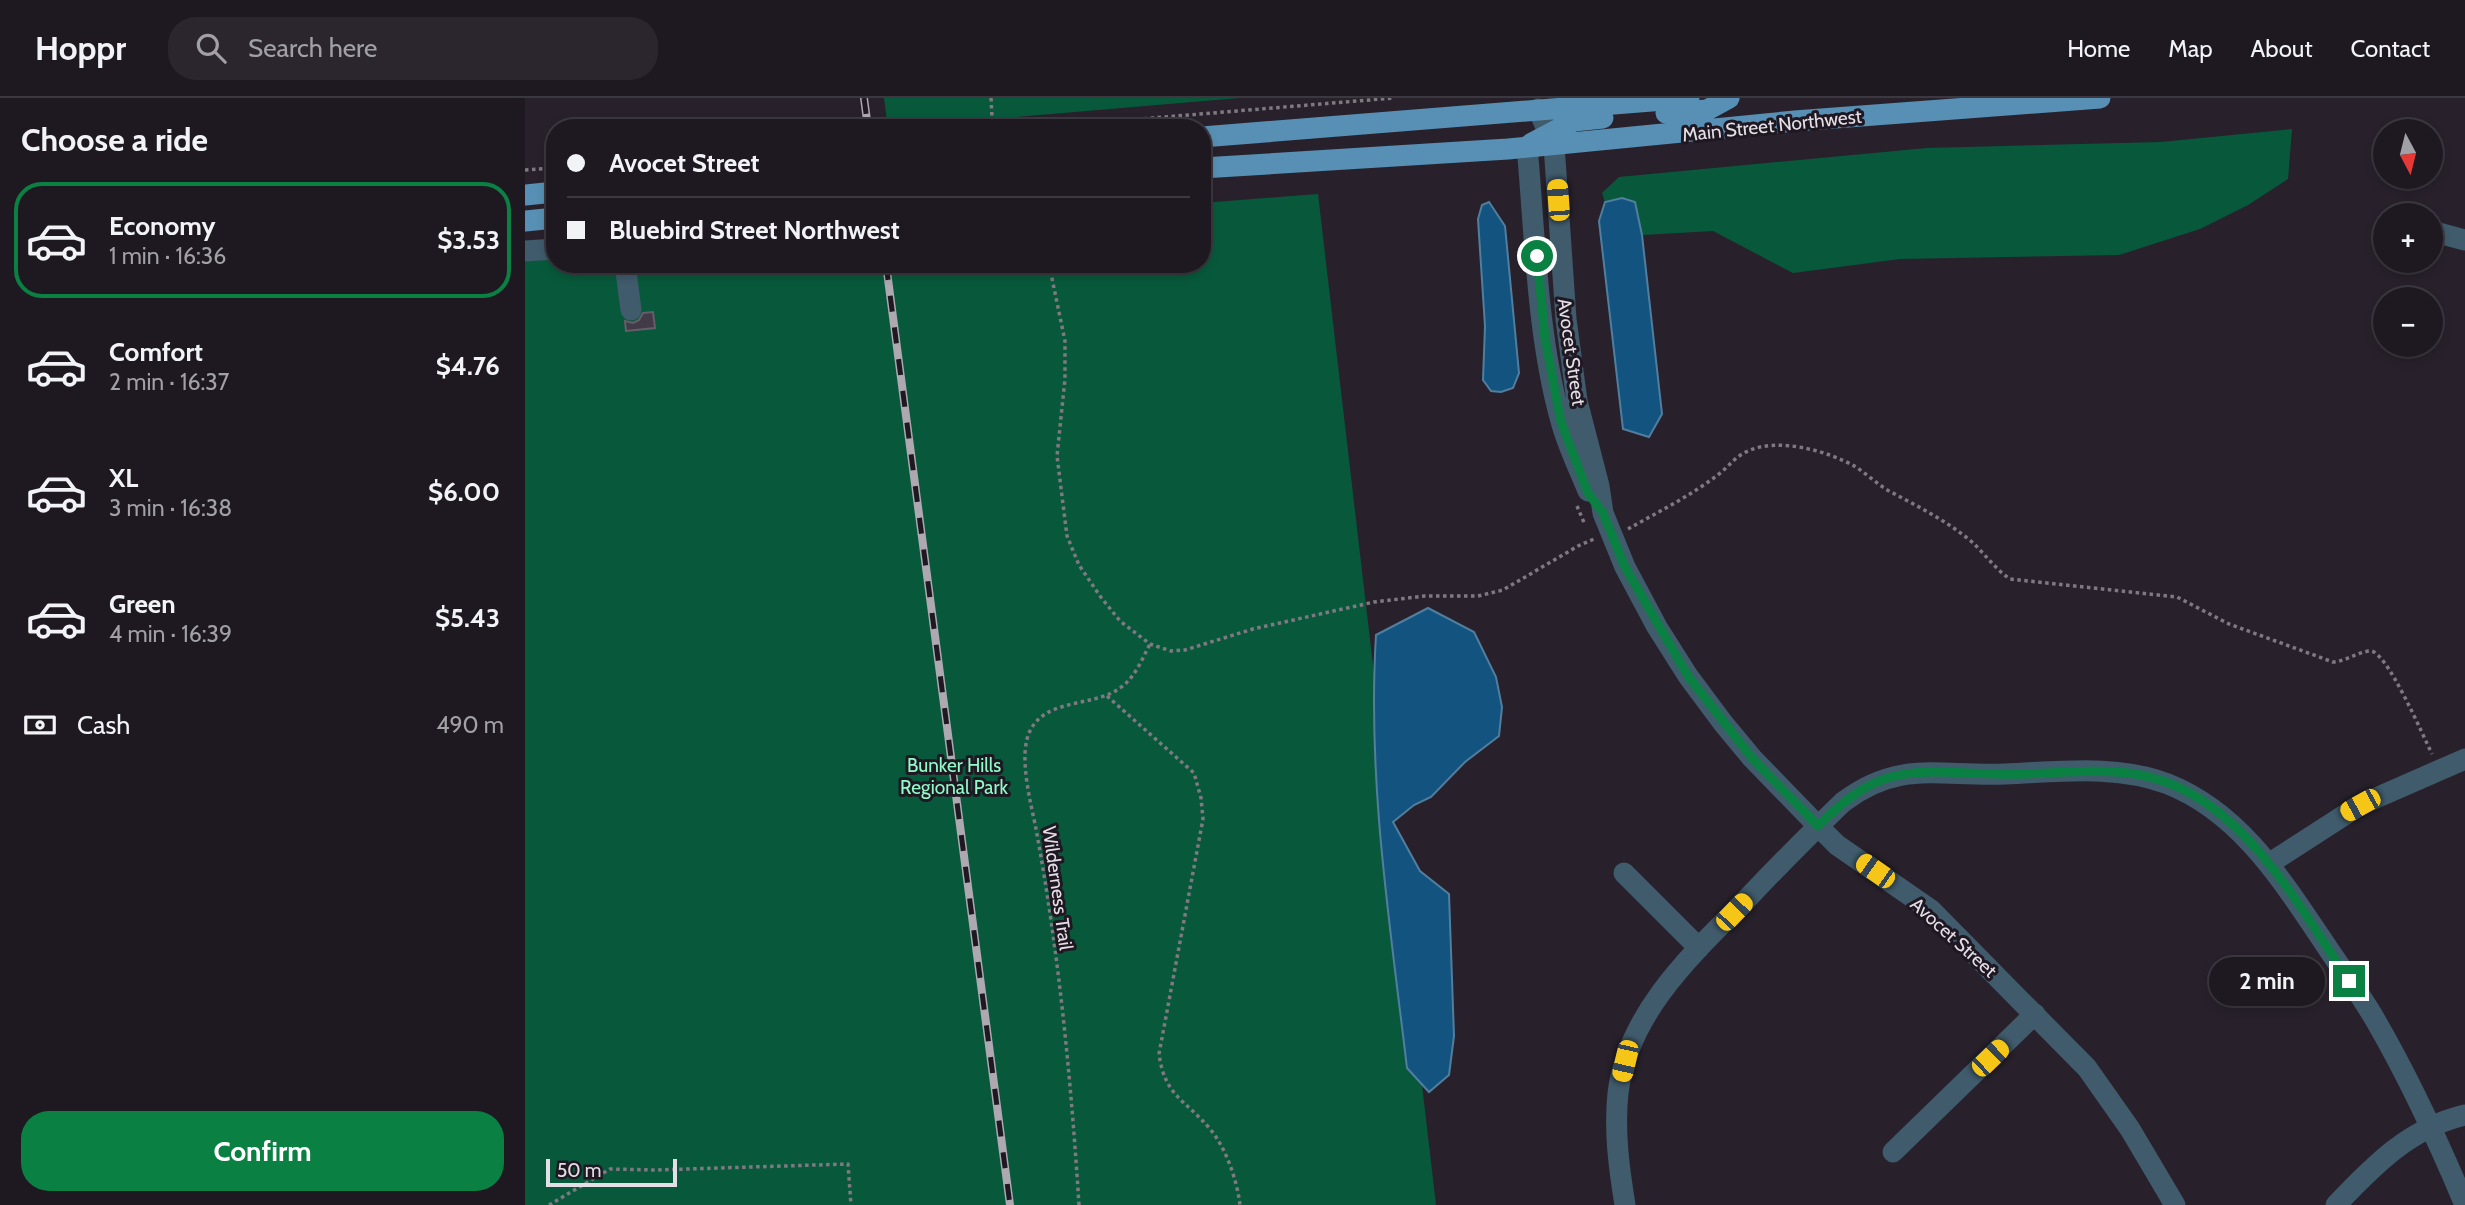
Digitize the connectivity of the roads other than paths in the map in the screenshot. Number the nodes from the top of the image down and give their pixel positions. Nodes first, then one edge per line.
1 (1689, 98) edge
2 (1730, 98) edge
3 (2100, 98) edge
4 (1538, 109) junction
5 (1211, 136) edge
6 (1552, 139) junction
7 (1527, 146) junction
8 (1211, 167) edge
9 (546, 193) edge
10 (525, 195) edge
11 (546, 219) edge
12 (525, 221) edge
13 (2443, 234) edge
14 (2465, 240) edge
15 (546, 250) edge
16 (525, 251) edge
17 (626, 273) edge
18 (631, 310) dead end
19 (1603, 513) junction
20 (2465, 759) edge
21 (1818, 826) junction
22 (2270, 863) junction
23 (1624, 873) dead end
24 (1699, 948) junction
25 (2035, 1014) junction
26 (2465, 1115) edge
27 (2432, 1126) junction
28 (1893, 1152) dead end
29 (1625, 1205) edge
30 (2175, 1205) edge
31 (2336, 1205) edge
32 (2465, 1205) edge

1 - 4 main road, Main Street Northwest
2 - 6 main road, Main Street Northwest
3 - 6 main road, Main Street Northwest
4 - 5 main road, Main Street Northwest
4 - 6 street, Avocet Street
6 - 7 main road, Main Street Northwest
6 - 19 street, Avocet Street
7 - 8 main road, Main Street Northwest
7 - 19 street, Avocet Street
9 - 10 main road
11 - 12 main road
13 - 14 street
15 - 16 street
17 - 18 street
19 - 21 street, Avocet Street
20 - 22 street
21 - 22 street
21 - 24 street
21 - 25 street, Avocet Street
22 - 27 street
23 - 24 street
24 - 29 street
25 - 28 street
25 - 30 street, Avocet Street
26 - 27 street
27 - 31 street
27 - 32 street

